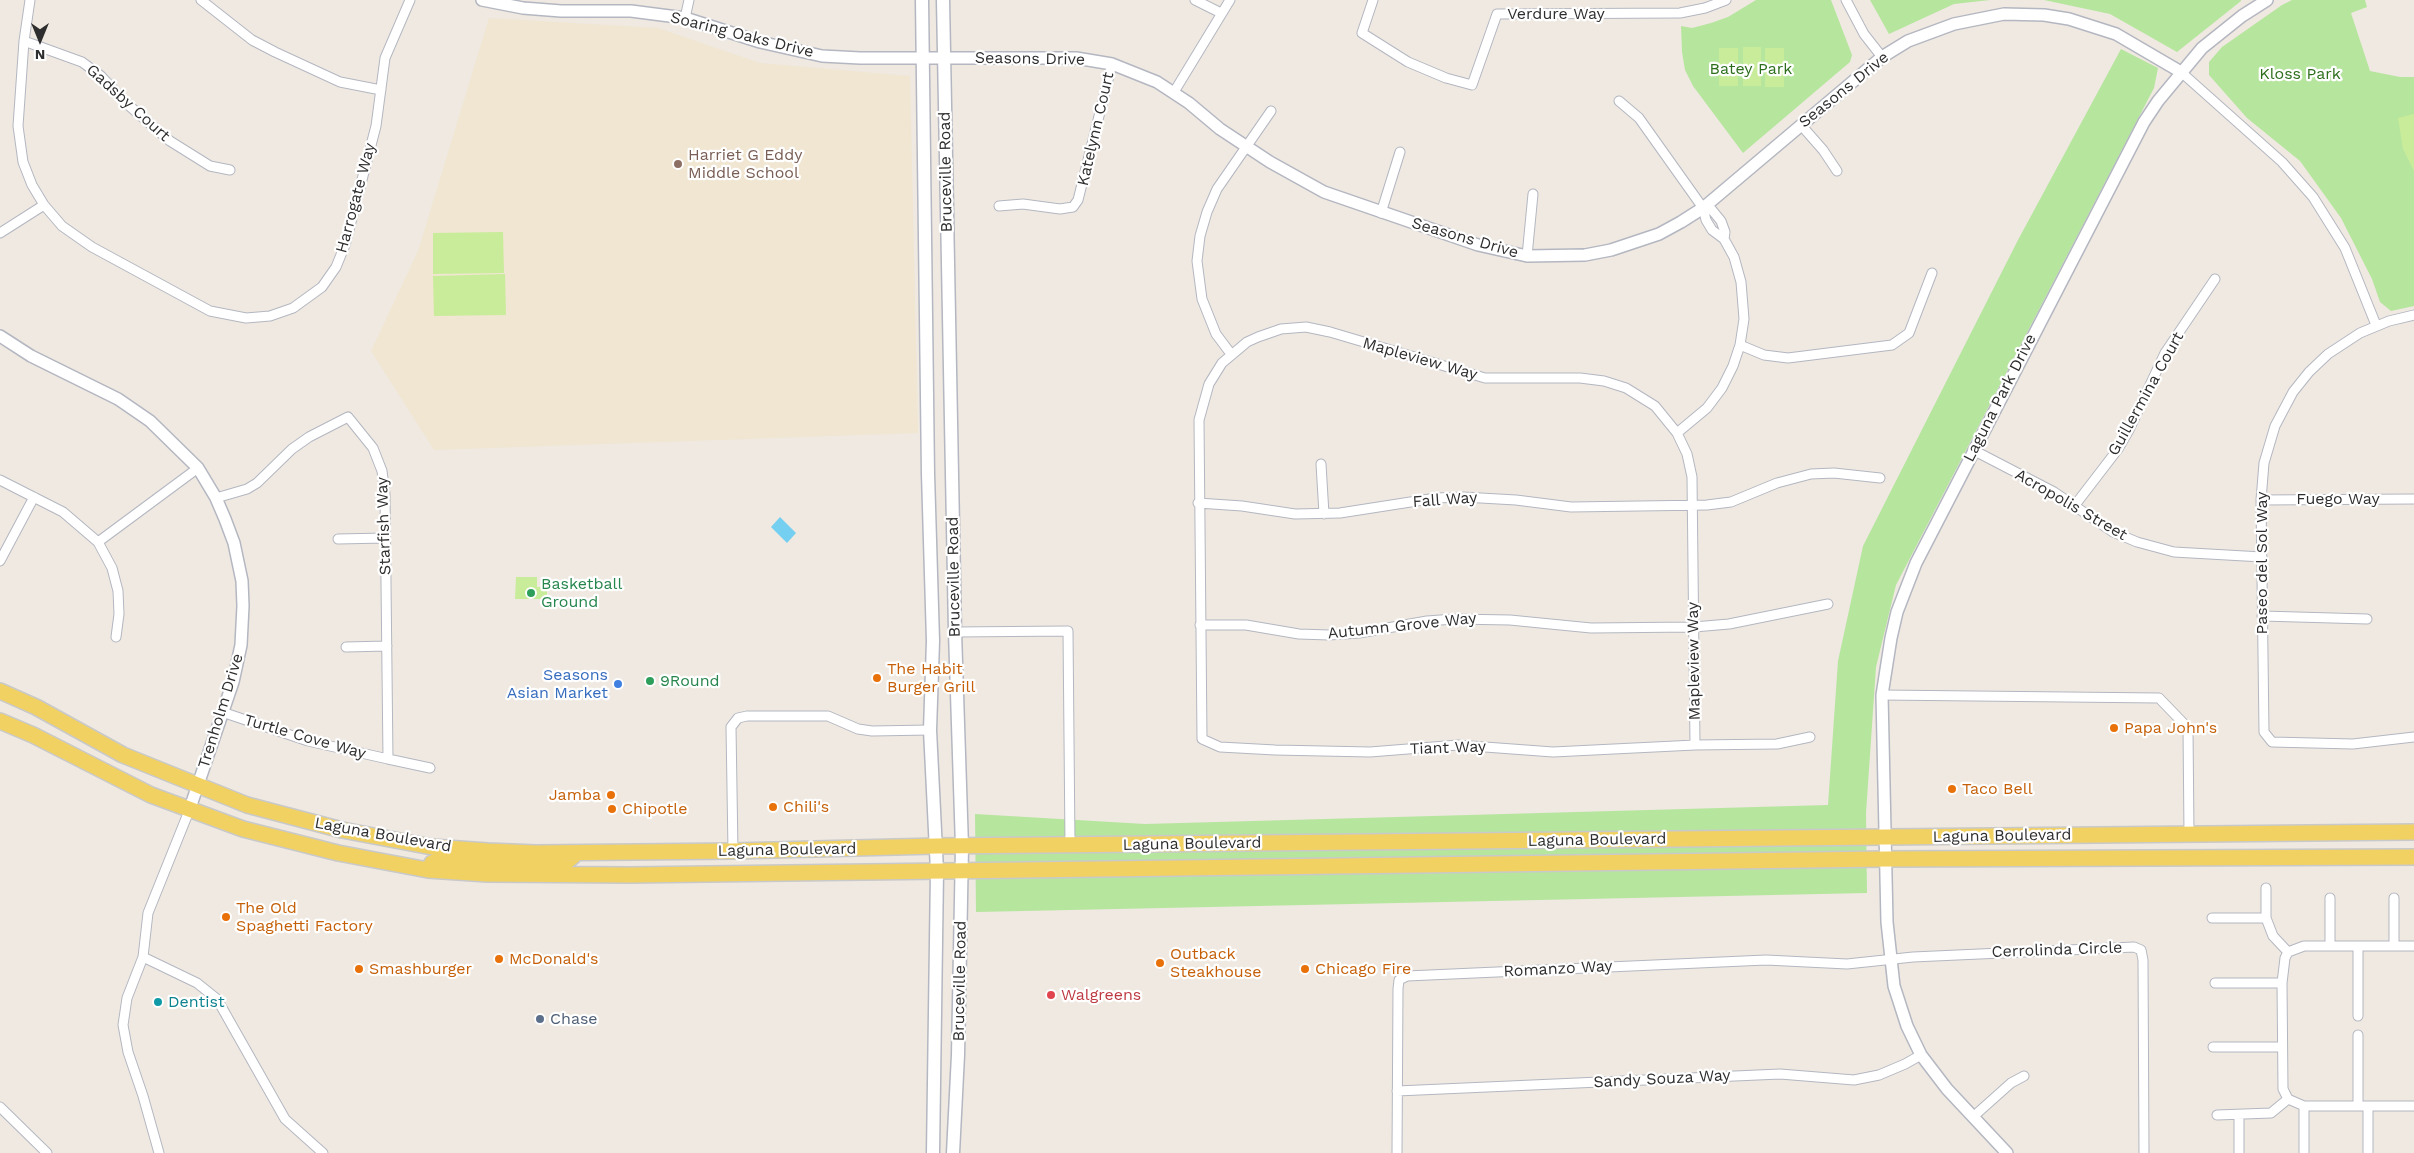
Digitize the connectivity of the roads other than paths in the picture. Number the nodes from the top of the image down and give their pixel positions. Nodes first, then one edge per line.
1 (30, 0) edge
2 (200, 0) edge
3 (410, 0) edge
4 (482, 0) edge
5 (689, 0) edge
6 (922, 0) edge
7 (943, 0) edge
8 (1195, 0) edge
9 (1230, 0) edge
10 (1374, 0) edge
11 (1846, 0) edge
12 (2266, 0) edge
13 (1720, 1) edge
14 (1221, 13) junction
15 (685, 18) junction
16 (24, 41) junction
17 (1882, 57) junction
18 (943, 58) junction
19 (924, 59) junction
20 (1112, 64) junction
21 (2181, 72) junction
22 (381, 90) junction
23 (1174, 92) junction
24 (1619, 101) dead end
25 (1271, 111) dead end
26 (1800, 125) junction
27 (1246, 147) junction
28 (1400, 152) dead end
29 (230, 170) dead end
30 (1837, 171) dead end
31 (1534, 194) dead end
32 (44, 205) junction
33 (999, 206) dead end
34 (1703, 208) junction
35 (1381, 213) junction
36 (0, 233) edge
37 (1527, 256) junction
38 (1932, 273) dead end
39 (2215, 279) dead end
40 (2414, 315) edge
41 (2376, 326) junction
42 (0, 336) edge
43 (1740, 345) junction
44 (1231, 354) junction
45 (1677, 433) junction
46 (1973, 450) junction
47 (1321, 464) dead end
48 (198, 468) junction
49 (1880, 478) dead end
50 (0, 480) edge
51 (34, 497) junction
52 (216, 498) junction
53 (2414, 499) edge
54 (2261, 500) junction
55 (1198, 503) junction
56 (1693, 505) junction
57 (2075, 505) junction
58 (1324, 514) junction
59 (385, 538) junction
60 (338, 539) dead end
61 (98, 542) junction
62 (2262, 557) junction
63 (0, 561) edge
64 (1828, 604) dead end
65 (2262, 616) junction
66 (2367, 619) dead end
67 (1200, 625) junction
68 (1694, 627) junction
69 (955, 632) junction
70 (116, 637) dead end
71 (387, 646) junction
72 (346, 647) dead end
73 (0, 692) edge
74 (1882, 695) junction
75 (222, 712) junction
76 (0, 721) edge
77 (930, 730) junction
78 (1810, 737) dead end
79 (2414, 737) edge
80 (1202, 739) joint
81 (1695, 745) junction
82 (388, 759) junction
83 (430, 768) dead end
84 (199, 786) junction
85 (190, 811) junction
86 (2414, 832) edge
87 (2189, 834) junction
88 (1886, 837) junction
89 (936, 846) junction
90 (1070, 846) junction
91 (962, 847) junction
92 (733, 851) junction
93 (578, 852) junction
94 (2414, 857) edge
95 (1886, 858) junction
96 (428, 870) junction
97 (962, 870) junction
98 (937, 871) junction
99 (2266, 888) dead end
100 (2330, 898) dead end
101 (2394, 898) dead end
102 (2212, 918) dead end
103 (2266, 918) junction
104 (2330, 946) junction
105 (2358, 946) junction
106 (2394, 946) junction
107 (2414, 946) edge
108 (2288, 952) junction
109 (143, 958) junction
110 (1890, 959) junction
111 (2215, 983) dead end
112 (2282, 983) junction
113 (2358, 1016) dead end
114 (2358, 1035) dead end
115 (2213, 1047) dead end
116 (2282, 1047) junction
117 (1921, 1055) junction
118 (2024, 1076) dead end
119 (1397, 1091) junction
120 (2288, 1099) junction
121 (2304, 1106) junction
122 (2358, 1106) junction
123 (2368, 1106) junction
124 (2414, 1106) edge
125 (0, 1107) edge
126 (2216, 1115) dead end
127 (2239, 1115) junction
128 (1974, 1116) junction
129 (47, 1153) edge
130 (159, 1153) edge
131 (323, 1153) edge
132 (933, 1153) edge
133 (952, 1153) edge
134 (1397, 1153) edge
135 (2006, 1153) edge
136 (2144, 1153) edge
137 (2239, 1153) edge
138 (2304, 1153) edge
139 (2368, 1153) edge

1 - 16 street, Harrogate Way
2 - 22 street
3 - 22 street, Harrogate Way
4 - 15 street, Soaring Oaks Drive
5 - 15 street
6 - 19 main road, Bruceville Road
7 - 18 main road, Bruceville Road
8 - 14 street
9 - 14 street
10 - 13 street, Verdure Way
11 - 17 street
12 - 21 street, Laguna Park Drive
14 - 23 street
15 - 19 street, Soaring Oaks Drive
16 - 29 street, Gadsby Court
16 - 32 street, Harrogate Way
17 - 21 street, Seasons Drive
17 - 26 street, Seasons Drive
18 - 19 street, Soaring Oaks Drive
18 - 20 street, Seasons Drive
18 - 69 main road, Bruceville Road
19 - 77 main road, Bruceville Road
20 - 23 street, Seasons Drive
20 - 33 street, Katelynn Court
21 - 41 street
21 - 46 street, Laguna Park Drive
22 - 32 street, Harrogate Way
23 - 27 street, Seasons Drive
24 - 34 street
25 - 27 street
26 - 30 street
26 - 34 street, Seasons Drive
27 - 35 street, Seasons Drive
27 - 44 street
28 - 35 street
31 - 37 street
32 - 36 street
34 - 37 street, Seasons Drive
34 - 43 street
35 - 37 street, Seasons Drive
38 - 43 street
39 - 57 street, Guillermina Court
40 - 41 street, Paseo del Sol Way
41 - 54 street, Paseo del Sol Way
42 - 48 street, Trenholm Drive
43 - 45 street
44 - 45 street, Mapleview Way
44 - 55 street, Mapleview Way
45 - 56 street, Mapleview Way
46 - 57 street, Acropolis Street
46 - 74 street, Laguna Park Drive
47 - 58 street
48 - 52 street, Trenholm Drive
48 - 61 street
49 - 56 street, Fall Way
50 - 51 street
51 - 61 street
51 - 63 street
52 - 59 street, Starfish Way
52 - 75 street, Trenholm Drive
53 - 54 street, Fuego Way
54 - 62 street, Paseo del Sol Way
55 - 58 street, Fall Way
55 - 67 street, Mapleview Way
56 - 58 street, Fall Way
56 - 68 street, Mapleview Way
57 - 62 street, Acropolis Street
59 - 60 street
59 - 71 street, Starfish Way
61 - 70 street
62 - 65 street, Paseo del Sol Way
64 - 68 street, Autumn Grove Way
65 - 66 street
65 - 79 street, Paseo del Sol Way
67 - 68 street, Autumn Grove Way
67 - 80 street, Mapleview Way
68 - 81 street, Mapleview Way
69 - 90 street
69 - 91 main road, Bruceville Road
71 - 72 street
71 - 82 street, Starfish Way
73 - 84 main road, Laguna Boulevard
74 - 87 street
74 - 88 street, Laguna Park Drive
75 - 82 street, Turtle Cove Way
75 - 84 street, Trenholm Drive
76 - 85 main road, Laguna Boulevard
77 - 89 main road, Bruceville Road
77 - 92 street
78 - 81 street, Tiant Way
80 - 81 street, Tiant Way
82 - 83 street
84 - 85 street, Trenholm Drive
84 - 93 main road, Laguna Boulevard
85 - 96 main road, Laguna Boulevard
85 - 109 street
86 - 87 main road, Laguna Boulevard
87 - 88 main road, Laguna Boulevard
88 - 90 main road, Laguna Boulevard
88 - 95 street, Laguna Park Drive
89 - 91 main road, Laguna Boulevard
89 - 92 main road, Laguna Boulevard
89 - 98 main road, Bruceville Road
90 - 91 main road, Laguna Boulevard
91 - 97 main road, Bruceville Road
92 - 93 main road, Laguna Boulevard
93 - 96 main road
94 - 95 main road, Laguna Boulevard
95 - 97 main road, Laguna Boulevard
95 - 110 street, Laguna Park Drive
96 - 98 main road, Laguna Boulevard
97 - 98 main road, Laguna Boulevard
97 - 133 main road, Bruceville Road
98 - 132 main road, Bruceville Road
99 - 103 street
100 - 104 street
101 - 106 street
102 - 103 street
103 - 108 street
104 - 105 street
104 - 108 street
105 - 106 street
105 - 113 street
106 - 107 street
108 - 112 street
109 - 130 street
109 - 131 street
110 - 117 street, Laguna Park Drive
110 - 119 street, Romanzo Way
110 - 136 street, Cerrolinda Circle
111 - 112 street
112 - 116 street
114 - 122 street
115 - 116 street
116 - 120 street
117 - 119 street, Sandy Souza Way
117 - 128 street, Laguna Park Drive
118 - 128 street
119 - 134 street, Romanzo Way
120 - 121 street
120 - 127 street
121 - 122 street
121 - 138 street
122 - 123 street
123 - 124 street
123 - 139 street
125 - 129 street
126 - 127 street
127 - 137 street
128 - 135 street, Laguna Park Drive

